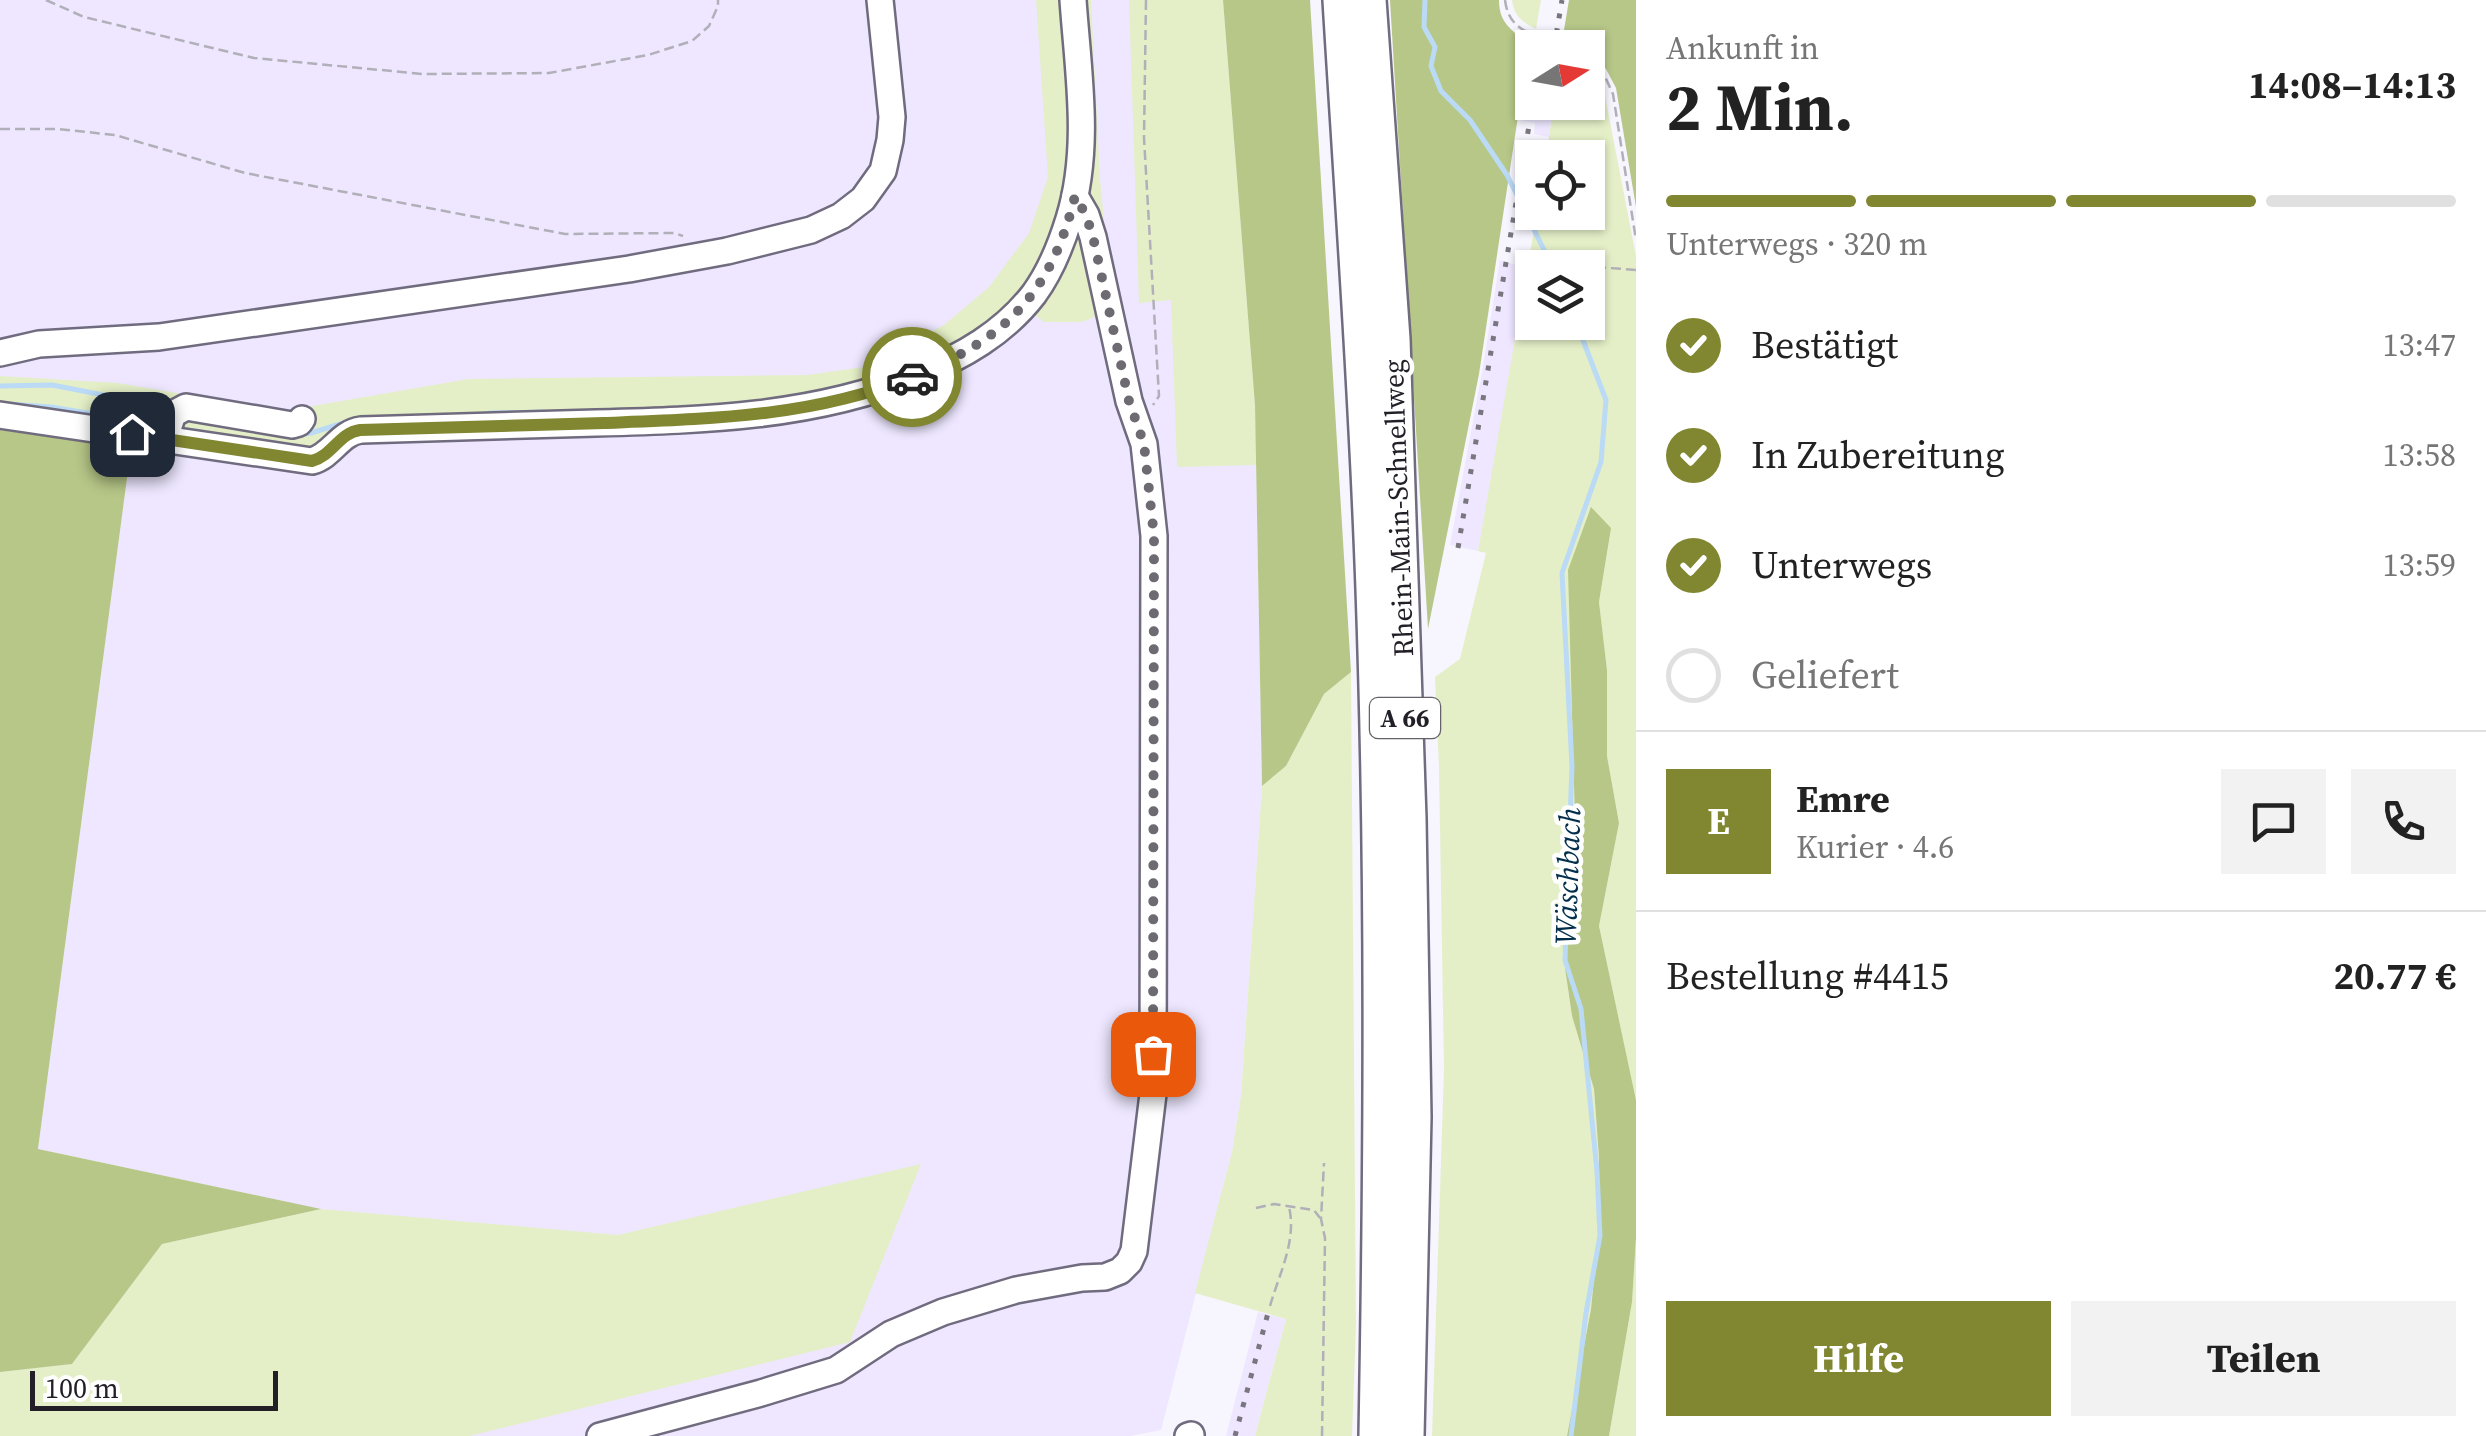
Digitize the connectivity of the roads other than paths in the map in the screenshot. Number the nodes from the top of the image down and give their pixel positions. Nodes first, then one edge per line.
1 (880, 0) edge
2 (1073, 0) edge
3 (1341, 0) edge
4 (1368, 0) edge
5 (1075, 196) junction
6 (0, 353) edge
7 (0, 415) edge
8 (302, 419) dead end
9 (165, 438) junction
10 (600, 1436) edge
11 (1377, 1436) edge
12 (1406, 1436) edge

1 - 6 lane
2 - 5 lane
3 - 11 highway, Rhein-Main-Schnellweg / A 66
4 - 12 highway, Rhein-Main-Schnellweg / A 66
5 - 9 lane
5 - 10 lane
7 - 9 lane
8 - 9 lane

